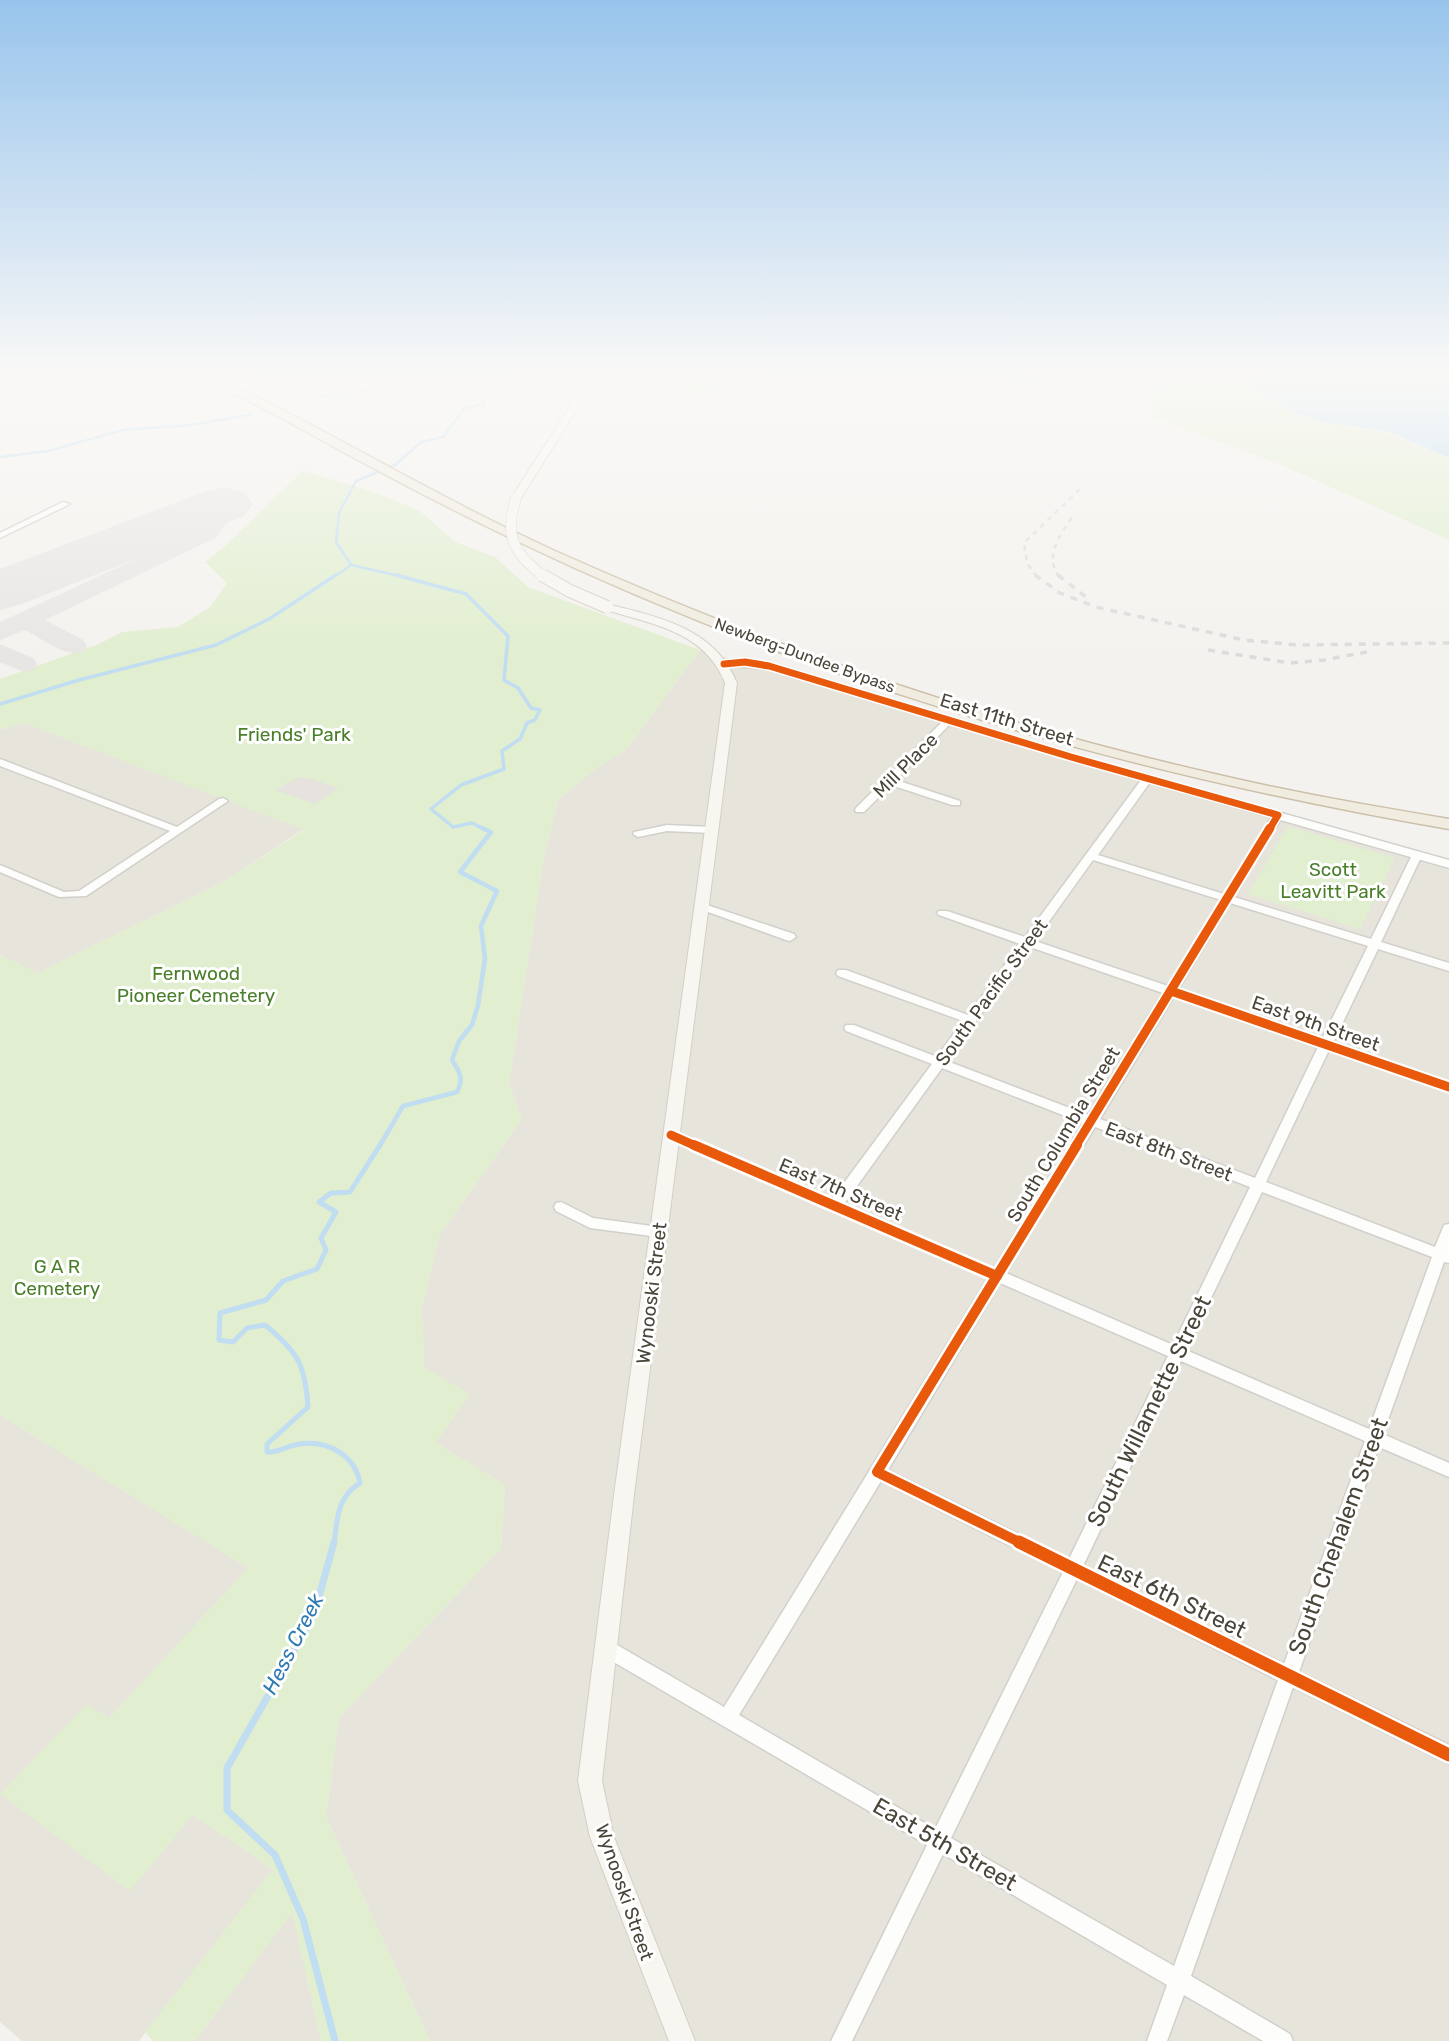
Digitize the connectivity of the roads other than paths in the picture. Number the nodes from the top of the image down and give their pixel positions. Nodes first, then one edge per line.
1 (384, 469) edge
2 (534, 469) edge
3 (66, 504) dead end
4 (0, 536) edge
5 (724, 664) junction
6 (949, 720) junction
7 (0, 762) edge
8 (1148, 778) junction
9 (888, 782) junction
10 (223, 801) dead end
11 (957, 803) dead end
12 (860, 810) dead end
13 (1279, 815) junction
14 (1449, 824) edge
15 (712, 830) junction
16 (178, 831) junction
17 (638, 834) dead end
18 (1418, 855) junction
19 (1091, 856) junction
20 (1449, 864) edge
21 (0, 868) edge
22 (1228, 898) junction
23 (701, 906) junction
24 (943, 913) dead end
25 (790, 937) dead end
26 (1028, 942) junction
27 (1375, 944) junction
28 (1449, 967) edge
29 (842, 973) dead end
30 (1171, 991) junction
31 (971, 1020) junction
32 (850, 1028) dead end
33 (1326, 1045) junction
34 (939, 1063) junction
35 (1449, 1087) edge
36 (1092, 1121) junction
37 (671, 1135) junction
38 (1258, 1185) junction
39 (835, 1205) junction
40 (561, 1207) dead end
41 (1449, 1228) edge
42 (659, 1232) junction
43 (1444, 1256) edge
44 (997, 1276) junction
45 (1177, 1353) junction
46 (1372, 1437) junction
47 (1449, 1470) edge
48 (877, 1472) junction
49 (1073, 1569) junction
50 (606, 1648) junction
51 (1288, 1675) junction
52 (728, 1717) junction
53 (1449, 1755) edge
54 (940, 1841) junction
55 (1178, 1980) junction
56 (682, 2041) edge
57 (841, 2041) edge
58 (1157, 2041) edge
59 (1283, 2041) edge

1 - 14 highway, Newberg-Dundee Bypass
2 - 5 main road, bridge
3 - 4 street
5 - 6 street, East 11th Street
5 - 15 main road, Wynooski Street
6 - 8 street, East 11th Street
6 - 9 street, Mill Place
7 - 16 street
8 - 13 street, East 11th Street
8 - 19 street, South Pacific Street
9 - 11 street
9 - 12 street, Mill Place
10 - 16 street
13 - 18 street, East 11th Street
13 - 22 street, South Columbia Street
15 - 17 street
15 - 23 main road, Wynooski Street
16 - 21 street
18 - 20 street, East 11th Street
18 - 27 street, South Willamette Street
19 - 22 street
19 - 26 street, South Pacific Street
22 - 27 street
22 - 30 street, South Columbia Street
23 - 25 street
23 - 37 main road, Wynooski Street
24 - 26 street, East 9th Street
26 - 30 street, East 9th Street
26 - 31 street, South Pacific Street
27 - 28 street
27 - 33 street, South Willamette Street
29 - 31 street
30 - 33 street, East 9th Street
30 - 36 street, South Columbia Street
31 - 34 street, South Pacific Street
32 - 34 street, East 8th Street
33 - 35 street, East 9th Street
33 - 38 street, South Willamette Street
34 - 36 street, East 8th Street
34 - 39 street, South Pacific Street
36 - 38 street, East 8th Street
36 - 44 street, South Columbia Street
37 - 39 street, East 7th Street
37 - 42 main road, Wynooski Street
38 - 43 street, East 8th Street
38 - 45 street, South Willamette Street
39 - 44 street, East 7th Street
40 - 42 street
41 - 43 street, South Chehalem Street
42 - 50 main road, Wynooski Street
43 - 46 street, South Chehalem Street
44 - 45 street, East 7th Street
44 - 48 street, South Columbia Street
45 - 46 street, East 7th Street
45 - 49 street, South Willamette Street
46 - 47 street, East 7th Street
46 - 51 street, South Chehalem Street
48 - 49 street, East 6th Street
48 - 52 street, South Columbia Street
49 - 51 street, East 6th Street
49 - 54 street, South Willamette Street
50 - 52 street, East 5th Street
50 - 56 main road, Wynooski Street
51 - 53 street, East 6th Street
51 - 55 street, South Chehalem Street
52 - 54 street, East 5th Street
54 - 55 street, East 5th Street
54 - 57 street, South Willamette Street
55 - 58 street, South Chehalem Street
55 - 59 street, East 5th Street

